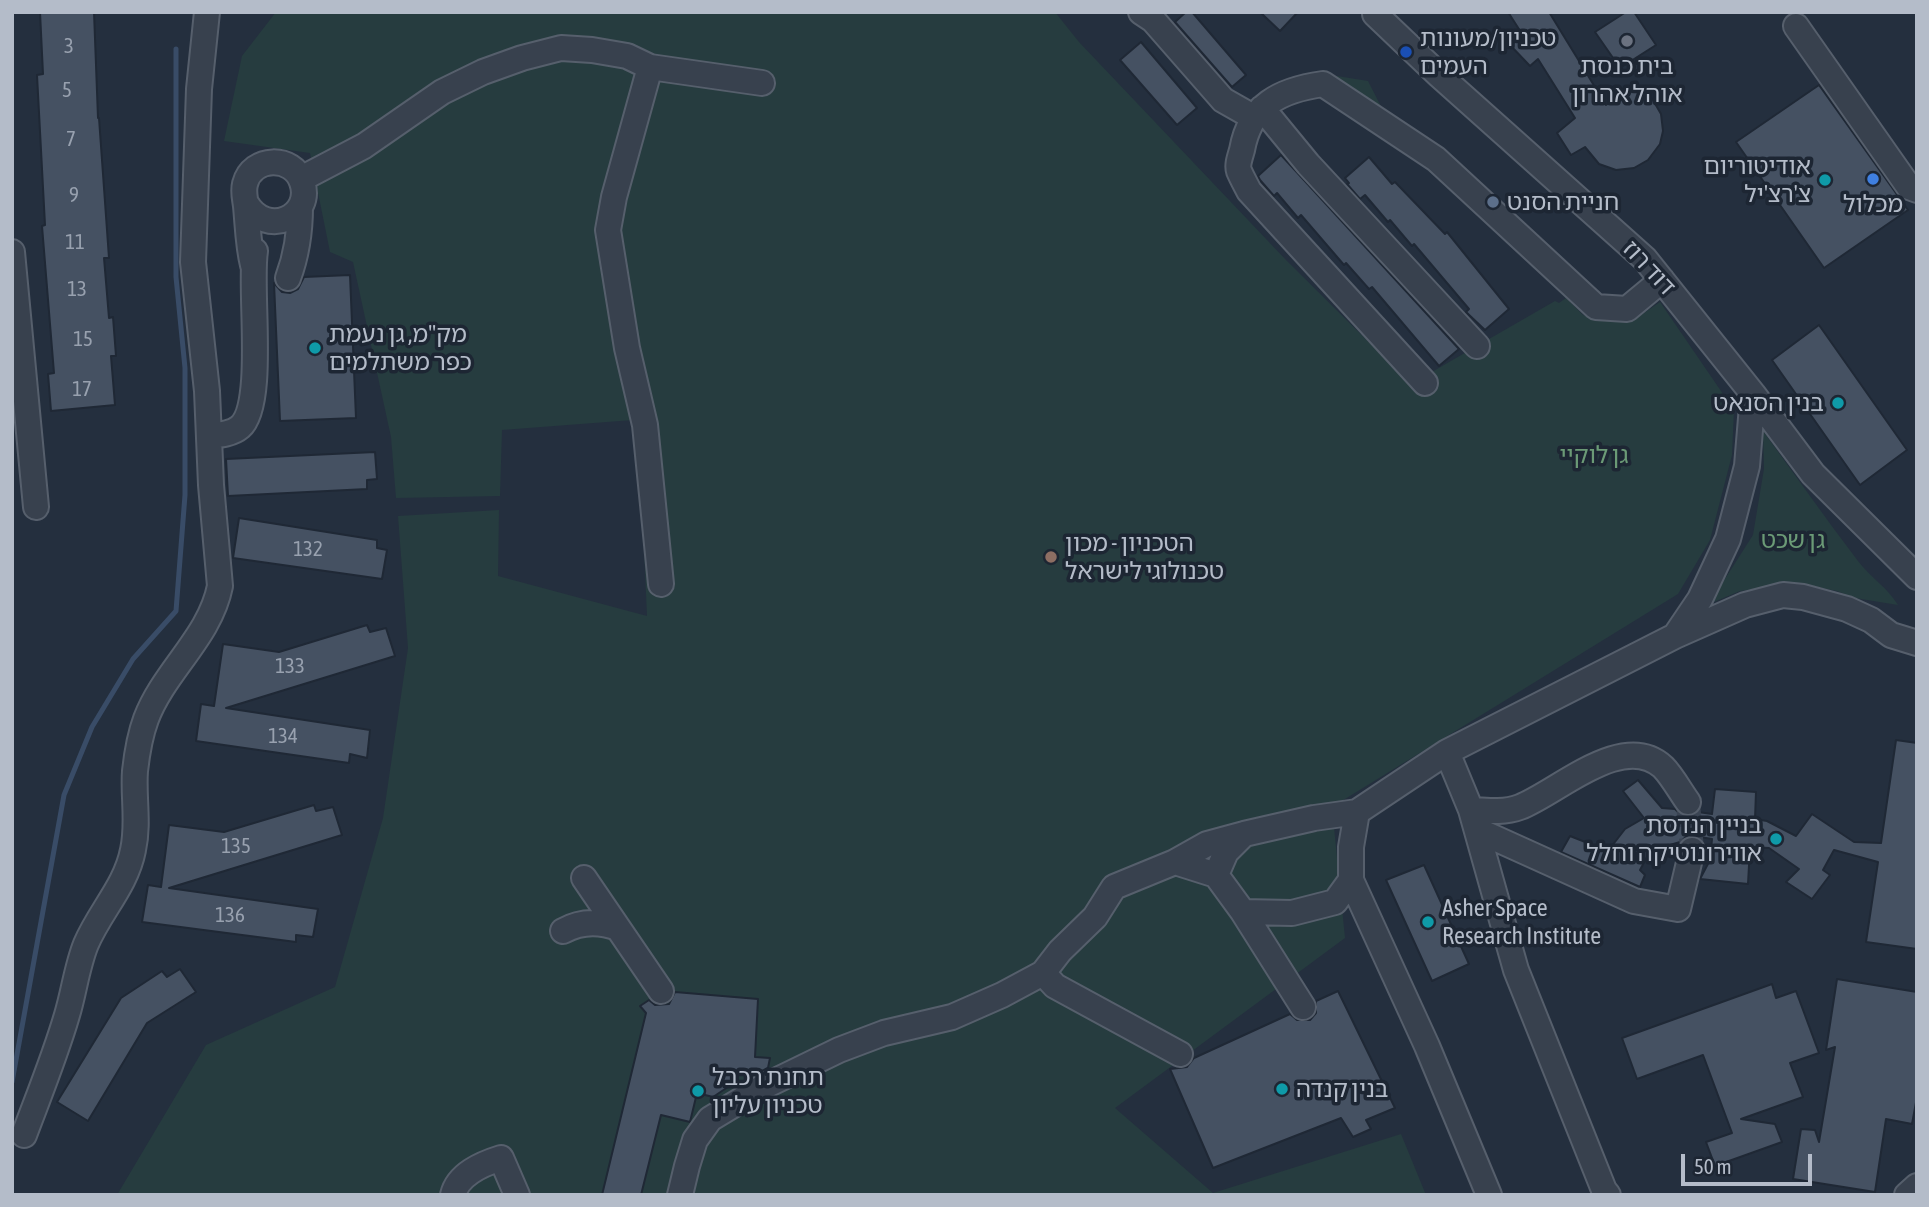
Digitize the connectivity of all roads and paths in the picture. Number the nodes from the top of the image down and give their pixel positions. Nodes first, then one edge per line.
1 (207, 12) edge
2 (1141, 12) edge
3 (1370, 13) edge
4 (1796, 26) dead end
5 (650, 66) junction
6 (762, 83) dead end
7 (1258, 113) junction
8 (301, 179) junction
9 (1917, 190) edge
10 (246, 203) junction
11 (300, 207) junction
12 (272, 221) junction
13 (12, 252) edge
14 (253, 265) junction
15 (1662, 280) junction
16 (1477, 346) dead end
17 (1425, 383) dead end
18 (1753, 394) junction
19 (209, 436) junction
20 (36, 507) dead end
21 (1890, 552) junction
22 (1917, 577) edge
23 (661, 584) dead end
24 (1917, 588) edge
25 (1891, 635) junction
26 (1675, 636) junction
27 (1917, 643) edge
28 (1917, 650) edge
29 (1447, 752) junction
30 (1688, 802) tunnel mouth
31 (1356, 812) junction
32 (1474, 820) junction
33 (1244, 834) junction
34 (1692, 850) tunnel mouth
35 (1175, 862) junction
36 (1216, 875) junction
37 (584, 878) dead end
38 (1351, 880) junction
39 (1244, 912) junction
40 (618, 928) junction
41 (562, 931) dead end
42 (1043, 973) junction
43 (661, 991) dead end
44 (1303, 1007) dead end
45 (1180, 1054) dead end
46 (24, 1135) dead end
47 (1917, 1186) edge
48 (453, 1195) edge
49 (517, 1195) edge
50 (680, 1195) edge
51 (1489, 1195) edge
52 (1608, 1195) edge
53 (1907, 1195) edge

1 - 19 street
2 - 7 street
3 - 15 street, דוד רוז
4 - 9 street
5 - 6 street
5 - 8 street
5 - 23 street
7 - 15 street
7 - 16 street
7 - 17 street
8 - 10 street
8 - 11 street
10 - 12 street
10 - 14 street
11 - 12 street
11 - 12 street
12 - 14 street
13 - 20 street
14 - 19 street
15 - 18 street, דוד רוז
18 - 21 street, דוד רוז
18 - 26 street
19 - 46 street
21 - 22 street, דוד רוז
21 - 24 street, דוד רוז
25 - 26 street
25 - 27 street
25 - 28 street
26 - 29 street
29 - 31 street
29 - 32 street
30 - 32 street
31 - 33 street
31 - 38 street
32 - 34 street
32 - 52 street
33 - 35 street
33 - 36 street
35 - 36 street
35 - 42 street
36 - 39 street
37 - 40 street
38 - 39 street
38 - 51 street
39 - 44 street
40 - 41 street
40 - 43 street
42 - 45 street
42 - 50 street
47 - 53 street
48 - 49 street

